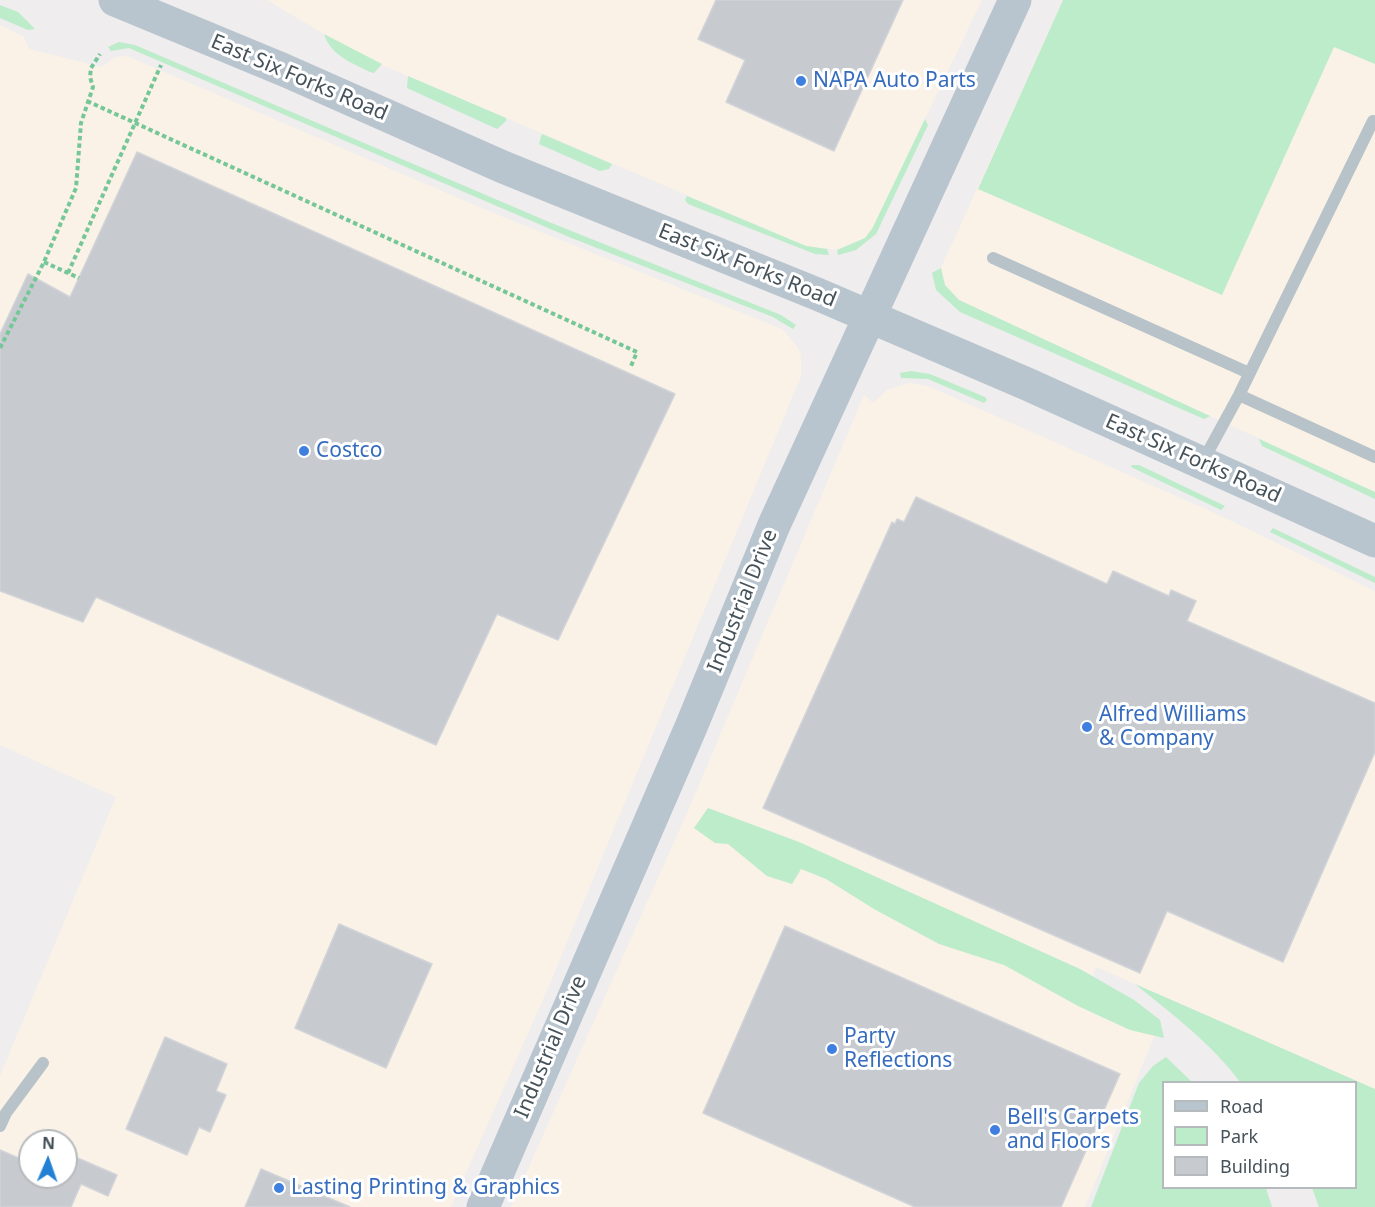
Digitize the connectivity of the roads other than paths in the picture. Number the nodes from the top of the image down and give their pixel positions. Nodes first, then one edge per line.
1 (115, 0) edge
2 (1015, 0) edge
3 (1372, 121) dead end
4 (993, 258) dead end
5 (869, 316) junction
6 (1250, 373) junction
7 (1239, 395) junction
8 (1375, 457) edge
9 (1203, 462) junction
10 (1375, 541) edge
11 (43, 1063) dead end
12 (0, 1126) edge
13 (483, 1207) edge

1 - 5 main road, East Six Forks Road
2 - 5 main road, Industrial Drive
3 - 6 lane
4 - 6 lane
5 - 9 main road, East Six Forks Road
5 - 13 main road, Industrial Drive
6 - 7 lane
7 - 8 lane
7 - 9 lane
9 - 10 main road, East Six Forks Road
11 - 12 lane

